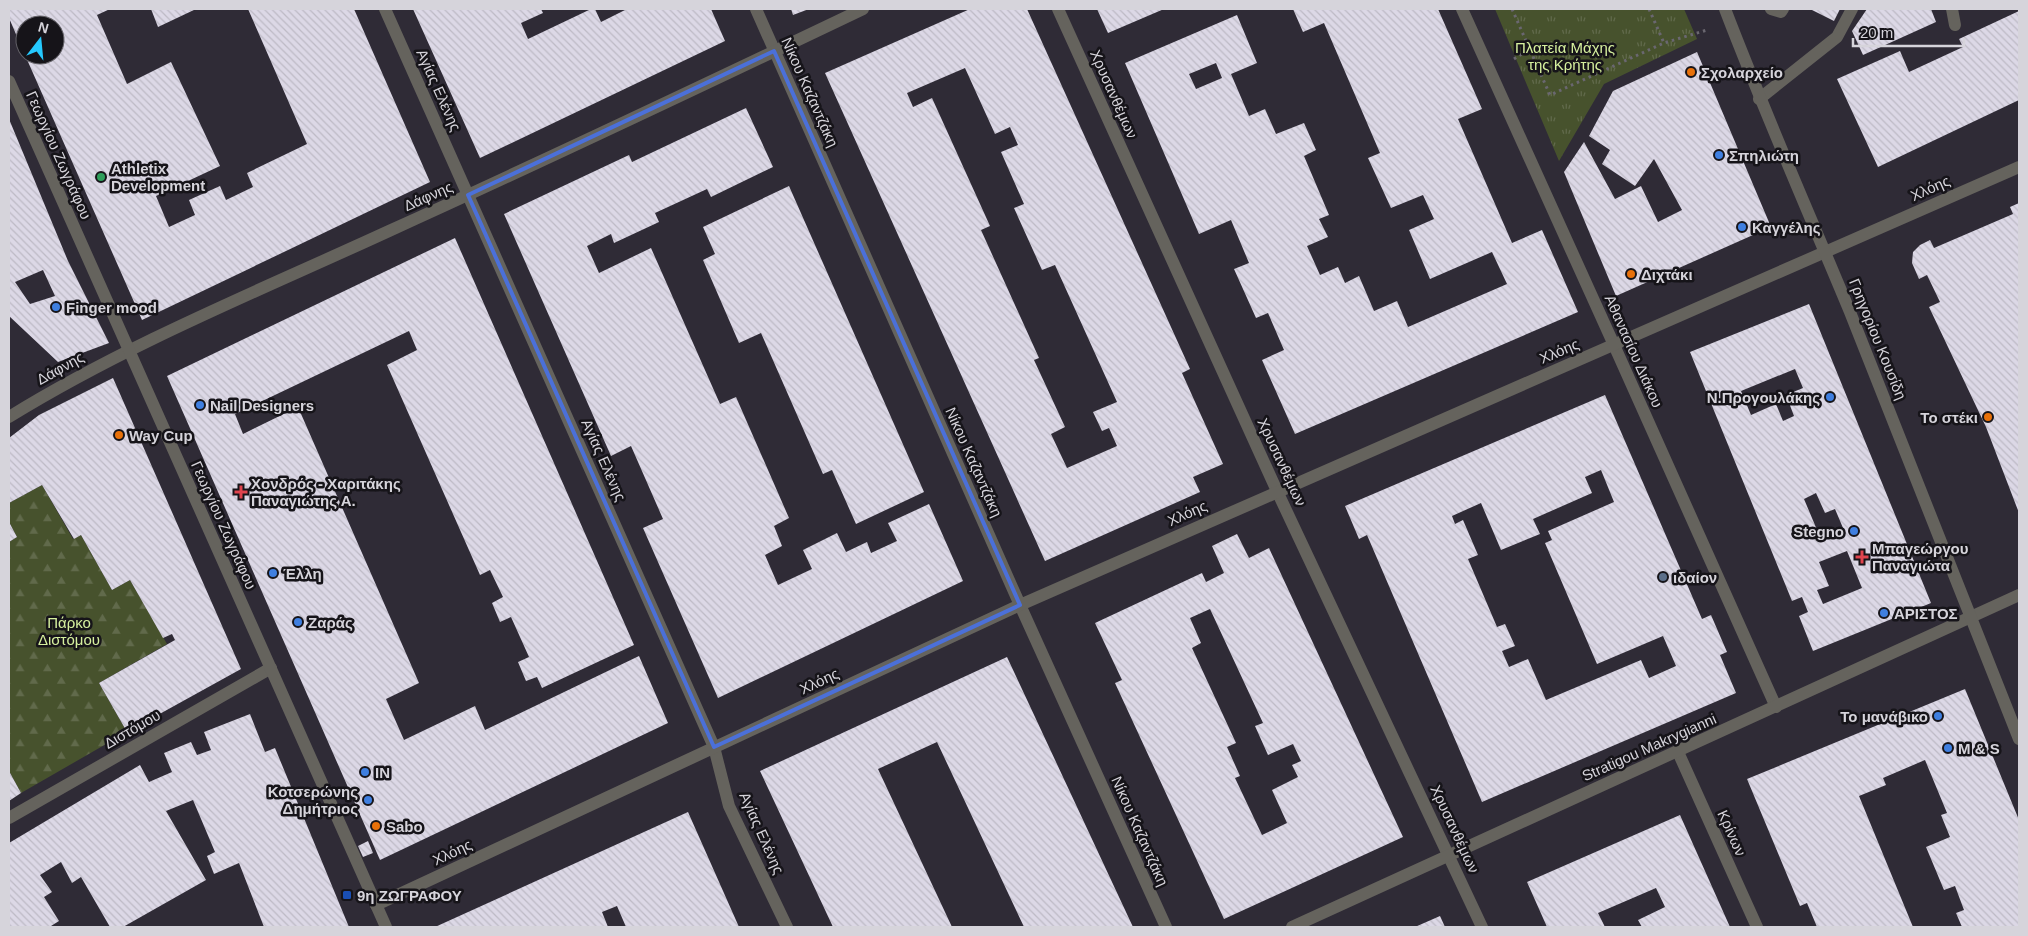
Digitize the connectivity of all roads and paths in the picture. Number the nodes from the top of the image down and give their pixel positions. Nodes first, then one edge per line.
1 (385, 9) edge
2 (756, 9) edge
3 (863, 9) edge
4 (1058, 9) edge
5 (1462, 9) edge
6 (1512, 9) edge
7 (1649, 9) edge
8 (1724, 9) edge
9 (1771, 9) edge
10 (1783, 9) edge
11 (1852, 9) edge
12 (1952, 9) edge
13 (1730, 23) junction
14 (1955, 25) dead end
15 (1664, 43) junction
16 (774, 51) junction
17 (9, 81) edge
18 (1759, 99) junction
19 (2019, 167) edge
20 (468, 195) junction
21 (1825, 251) junction
22 (1614, 345) junction
23 (128, 350) junction
24 (9, 417) edge
25 (1277, 491) junction
26 (2019, 595) edge
27 (1020, 605) junction
28 (1970, 618) junction
29 (271, 668) junction
30 (1776, 707) junction
31 (2019, 739) edge
32 (714, 747) junction
33 (1678, 752) junction
34 (9, 818) edge
35 (1449, 854) junction
36 (376, 905) junction
37 (386, 927) edge
38 (787, 927) edge
39 (1166, 927) edge
40 (1292, 927) edge
41 (1482, 927) edge
42 (1757, 927) edge

1 - 20 street, Αγίας Ελένης
2 - 16 street, Νίκου Καζαντζάκη
3 - 16 street, Δάφνης
4 - 25 street, Χρυσανθέμων
5 - 22 street, Αθανασίου Διάκου
6 - 15 path
7 - 15 path
8 - 13 street, Γρηγορίου Κουσίδη
9 - 10 street
11 - 18 street
12 - 14 street
13 - 15 path
13 - 18 street, Γρηγορίου Κουσίδη
16 - 20 street, Δάφνης
16 - 27 street, Νίκου Καζαντζάκη
17 - 23 street, Γεωργίου Ζωγράφου
18 - 21 street, Γρηγορίου Κουσίδη
19 - 21 street, Χλόης
20 - 23 street, Δάφνης
20 - 32 street, Αγίας Ελένης
21 - 22 street, Χλόης
21 - 28 street, Γρηγορίου Κουσίδη
22 - 25 street, Χλόης
22 - 30 street, Αθανασίου Διάκου
23 - 24 street, Δάφνης
23 - 29 street, Γεωργίου Ζωγράφου
25 - 27 street, Χλόης
25 - 35 street, Χρυσανθέμων
26 - 28 street, Stratigou Makrygianni
27 - 32 street, Χλόης
27 - 39 street, Νίκου Καζαντζάκη
28 - 30 street, Stratigou Makrygianni
28 - 31 street, Γρηγορίου Κουσίδη
29 - 34 street, Διστόμου
29 - 36 street, Γεωργίου Ζωγράφου
30 - 33 street, Stratigou Makrygianni
32 - 36 street, Χλόης
32 - 38 street, Αγίας Ελένης
33 - 35 street, Stratigou Makrygianni
33 - 42 street, Κρίνων
35 - 40 street, Stratigou Makrygianni
35 - 41 street, Χρυσανθέμων
36 - 37 street, Γεωργίου Ζωγράφου

